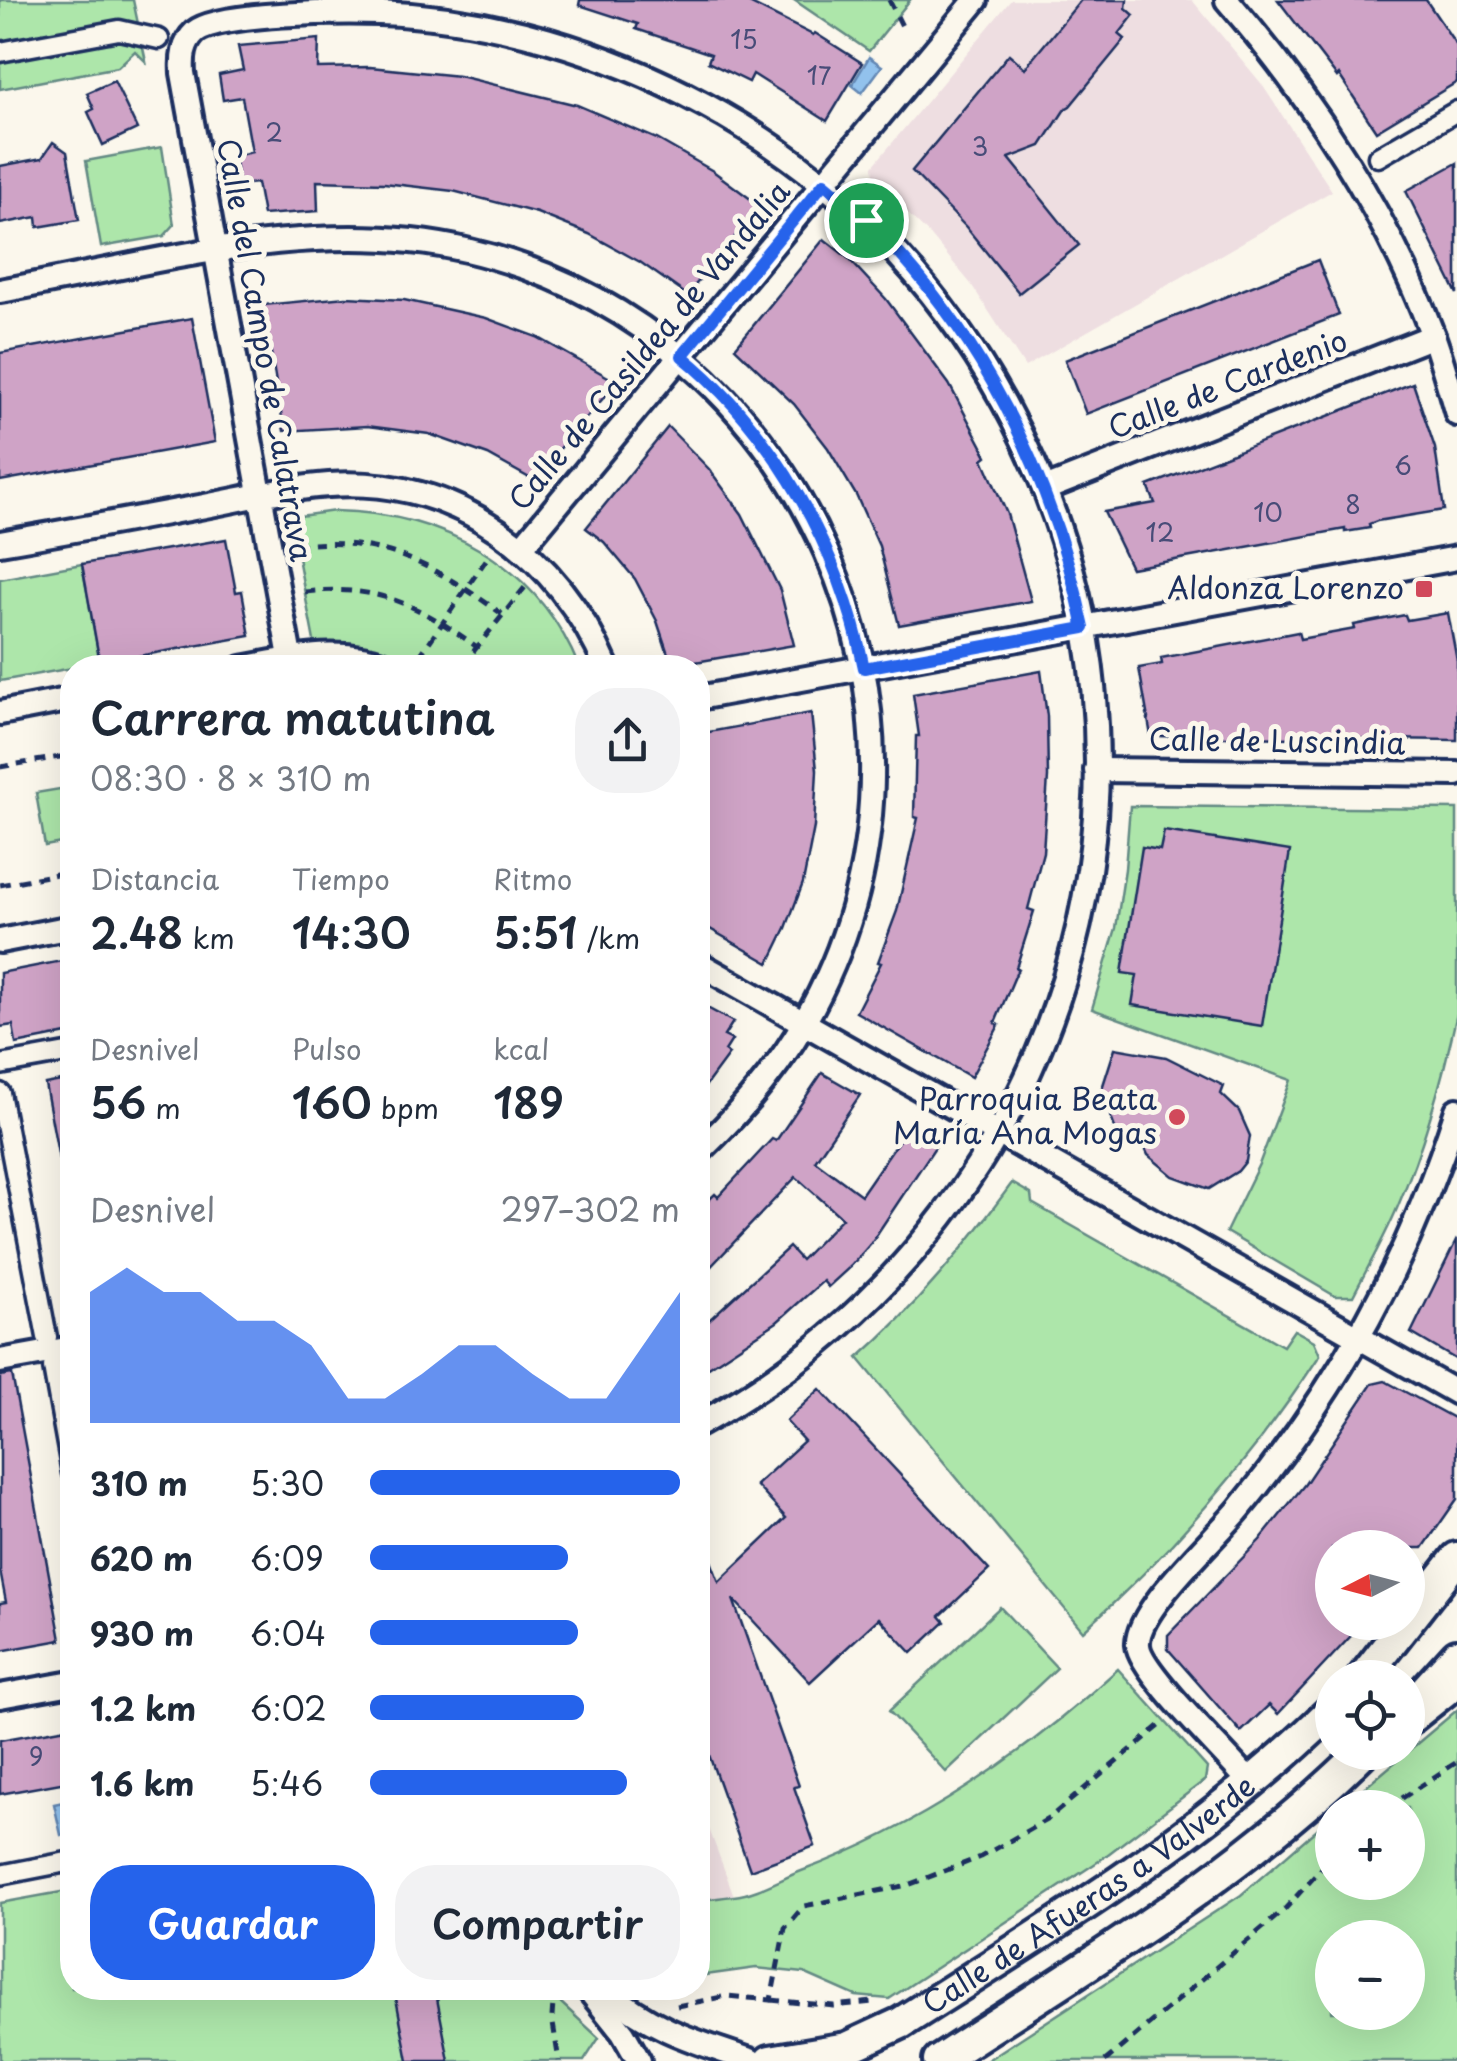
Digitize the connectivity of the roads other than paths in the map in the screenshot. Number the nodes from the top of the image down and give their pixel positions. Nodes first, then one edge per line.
1 (976, 0) edge
2 (1227, 0) edge
3 (160, 40) dead end
4 (0, 52) edge
5 (1457, 111) edge
6 (1378, 157) dead end
7 (824, 183) junction
8 (216, 252) junction
9 (0, 291) edge
10 (1434, 336) junction
11 (682, 356) junction
12 (1457, 414) edge
13 (1044, 489) junction
14 (260, 495) junction
15 (0, 544) edge
16 (523, 546) junction
17 (1457, 558) edge
18 (1084, 628) junction
19 (290, 655) edge
20 (600, 655) edge
21 (864, 668) junction
22 (710, 696) edge
23 (60, 701) edge
24 (0, 713) edge
25 (1096, 770) junction
26 (1457, 774) edge
27 (60, 929) edge
28 (0, 940) edge
29 (710, 970) edge
30 (804, 1023) junction
31 (60, 1054) edge
32 (0, 1065) edge
33 (0, 1093) edge
34 (1457, 1110) edge
35 (1000, 1134) junction
36 (710, 1140) edge
37 (47, 1337) dead end
38 (1360, 1338) junction
39 (60, 1350) edge
40 (0, 1361) edge
41 (53, 1367) dead end
42 (1457, 1393) edge
43 (60, 1406) edge
44 (710, 1418) edge
45 (1457, 1558) edge
46 (1457, 1654) edge
47 (1376, 1660) edge
48 (60, 1685) edge
49 (1457, 1686) edge
50 (1425, 1689) edge
51 (0, 1696) edge
52 (1425, 1711) edge
53 (1315, 1726) edge
54 (1345, 1770) edge
55 (1350, 1770) edge
56 (1252, 1784) junction
57 (1325, 1790) joint
58 (1315, 1798) edge
59 (60, 1863) edge
60 (0, 1875) edge
61 (597, 2000) edge
62 (619, 2000) edge
63 (750, 2060) edge
64 (639, 2061) edge
65 (742, 2061) edge
66 (770, 2061) edge
67 (939, 2061) edge

1 - 7 street, Calle de Casildea de Vandalia
2 - 10 street
3 - 4 street
5 - 6 street
7 - 8 street, Calle del Campo de Calatrava
7 - 11 street, Calle de Casildea de Vandalia
7 - 13 street
8 - 9 street
8 - 11 street
8 - 14 street, Calle del Campo de Calatrava
10 - 12 street
10 - 13 street, Calle de Cardenio
11 - 16 street, Calle de Casildea de Vandalia
11 - 21 street
13 - 18 street
14 - 15 street
14 - 16 street
14 - 19 street, Calle del Campo de Calatrava
16 - 20 street
17 - 18 street
18 - 21 street
18 - 25 street
21 - 22 street
21 - 30 street
23 - 24 street
25 - 26 street, Calle de Luscindia
25 - 35 street
27 - 28 street
29 - 30 street
30 - 35 street
30 - 36 street
31 - 32 street
33 - 37 street
34 - 38 street
35 - 38 street
35 - 44 street
38 - 42 street
38 - 56 street
39 - 40 street
41 - 43 street
45 - 47 street
46 - 50 street
48 - 51 street
49 - 52 street
53 - 56 street, Calle de Afueras a Valverde
54 - 57 street, Calle de Afueras a Valverde
55 - 57 street
56 - 66 street, Calle de Afueras a Valverde
58 - 67 street, Calle de Afueras a Valverde
59 - 60 street
61 - 64 street
62 - 63 street
63 - 65 street, Calle de Afueras a Valverde
63 - 66 street, Calle de Afueras a Valverde

